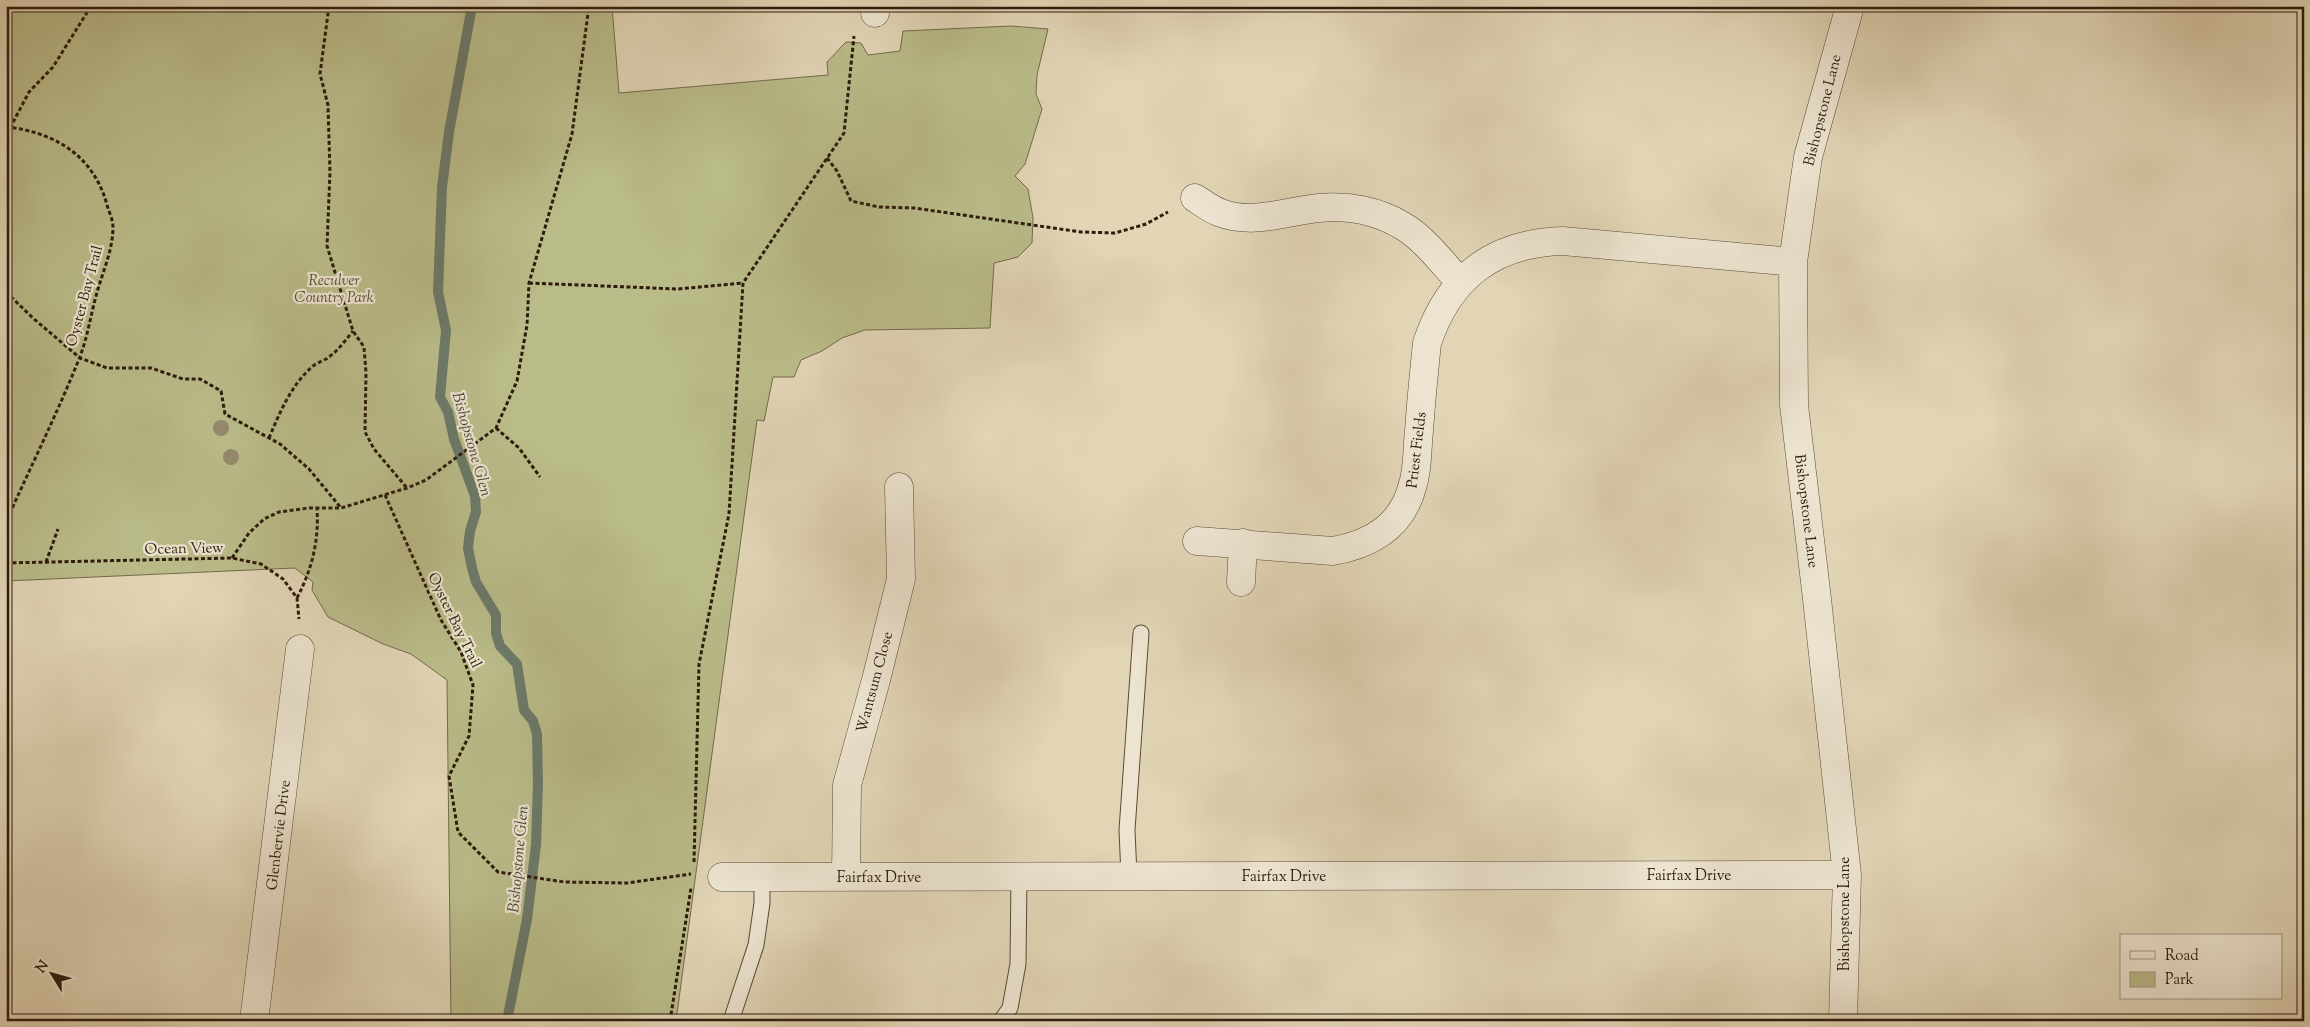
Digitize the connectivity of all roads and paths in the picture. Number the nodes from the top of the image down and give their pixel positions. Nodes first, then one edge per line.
1 (91, 6) edge
2 (328, 6) edge
3 (590, 6) edge
4 (1850, 6) edge
5 (876, 10) edge
6 (8, 127) edge
7 (826, 158) junction
8 (1195, 198) joint
9 (1793, 262) junction
10 (1460, 282) junction
11 (529, 283) junction
12 (743, 283) junction
13 (6, 292) edge
14 (353, 331) junction
15 (80, 358) junction
16 (496, 428) junction
17 (269, 438) junction
18 (540, 477) dead end
19 (899, 487) dead end
20 (407, 488) junction
21 (384, 495) junction
22 (341, 508) junction
23 (317, 509) junction
24 (6, 522) edge
25 (58, 529) dead end
26 (1197, 540) dead end
27 (1242, 543) junction
28 (232, 558) junction
29 (46, 562) junction
30 (6, 563) edge
31 (1240, 582) dead end
32 (298, 598) junction
33 (1141, 632) dead end
34 (300, 649) joint
35 (694, 864) dead end
36 (1847, 875) junction
37 (722, 876) dead end
38 (1019, 876) junction
39 (1130, 876) junction
40 (762, 877) junction
41 (846, 877) junction
42 (254, 1021) edge
43 (670, 1021) edge
44 (731, 1021) edge
45 (1001, 1021) edge
46 (1843, 1021) edge

1 - 6 path
2 - 14 path
3 - 11 path
4 - 9 street, Bishopstone Lane
5 - 7 path
6 - 15 path, Oyster Bay Trail
7 - 8 path
7 - 12 path
8 - 10 street
9 - 10 street, Priest Fields
9 - 36 street, Bishopstone Lane
10 - 27 street, Priest Fields
11 - 12 path
11 - 16 path
12 - 35 path
13 - 15 path
14 - 17 path
14 - 20 path
15 - 17 path, Oyster Bay Trail
15 - 24 path
16 - 18 path
16 - 20 path
17 - 22 path, Oyster Bay Trail
19 - 41 street, Wantsum Close
20 - 21 path
21 - 22 path
21 - 43 path, Oyster Bay Trail
22 - 23 path
23 - 28 path
23 - 32 path
25 - 29 path
26 - 27 street, Priest Fields
27 - 31 street
28 - 29 path, Ocean View
28 - 32 path, Ocean View
29 - 30 path, Ocean View
32 - 34 path
33 - 39 lane
34 - 42 street, Glenbervie Drive
36 - 39 street, Fairfax Drive
36 - 46 street, Bishopstone Lane
37 - 40 street, Fairfax Drive
38 - 39 street, Fairfax Drive
38 - 41 street, Fairfax Drive
38 - 45 lane
40 - 41 street, Fairfax Drive
40 - 44 lane

